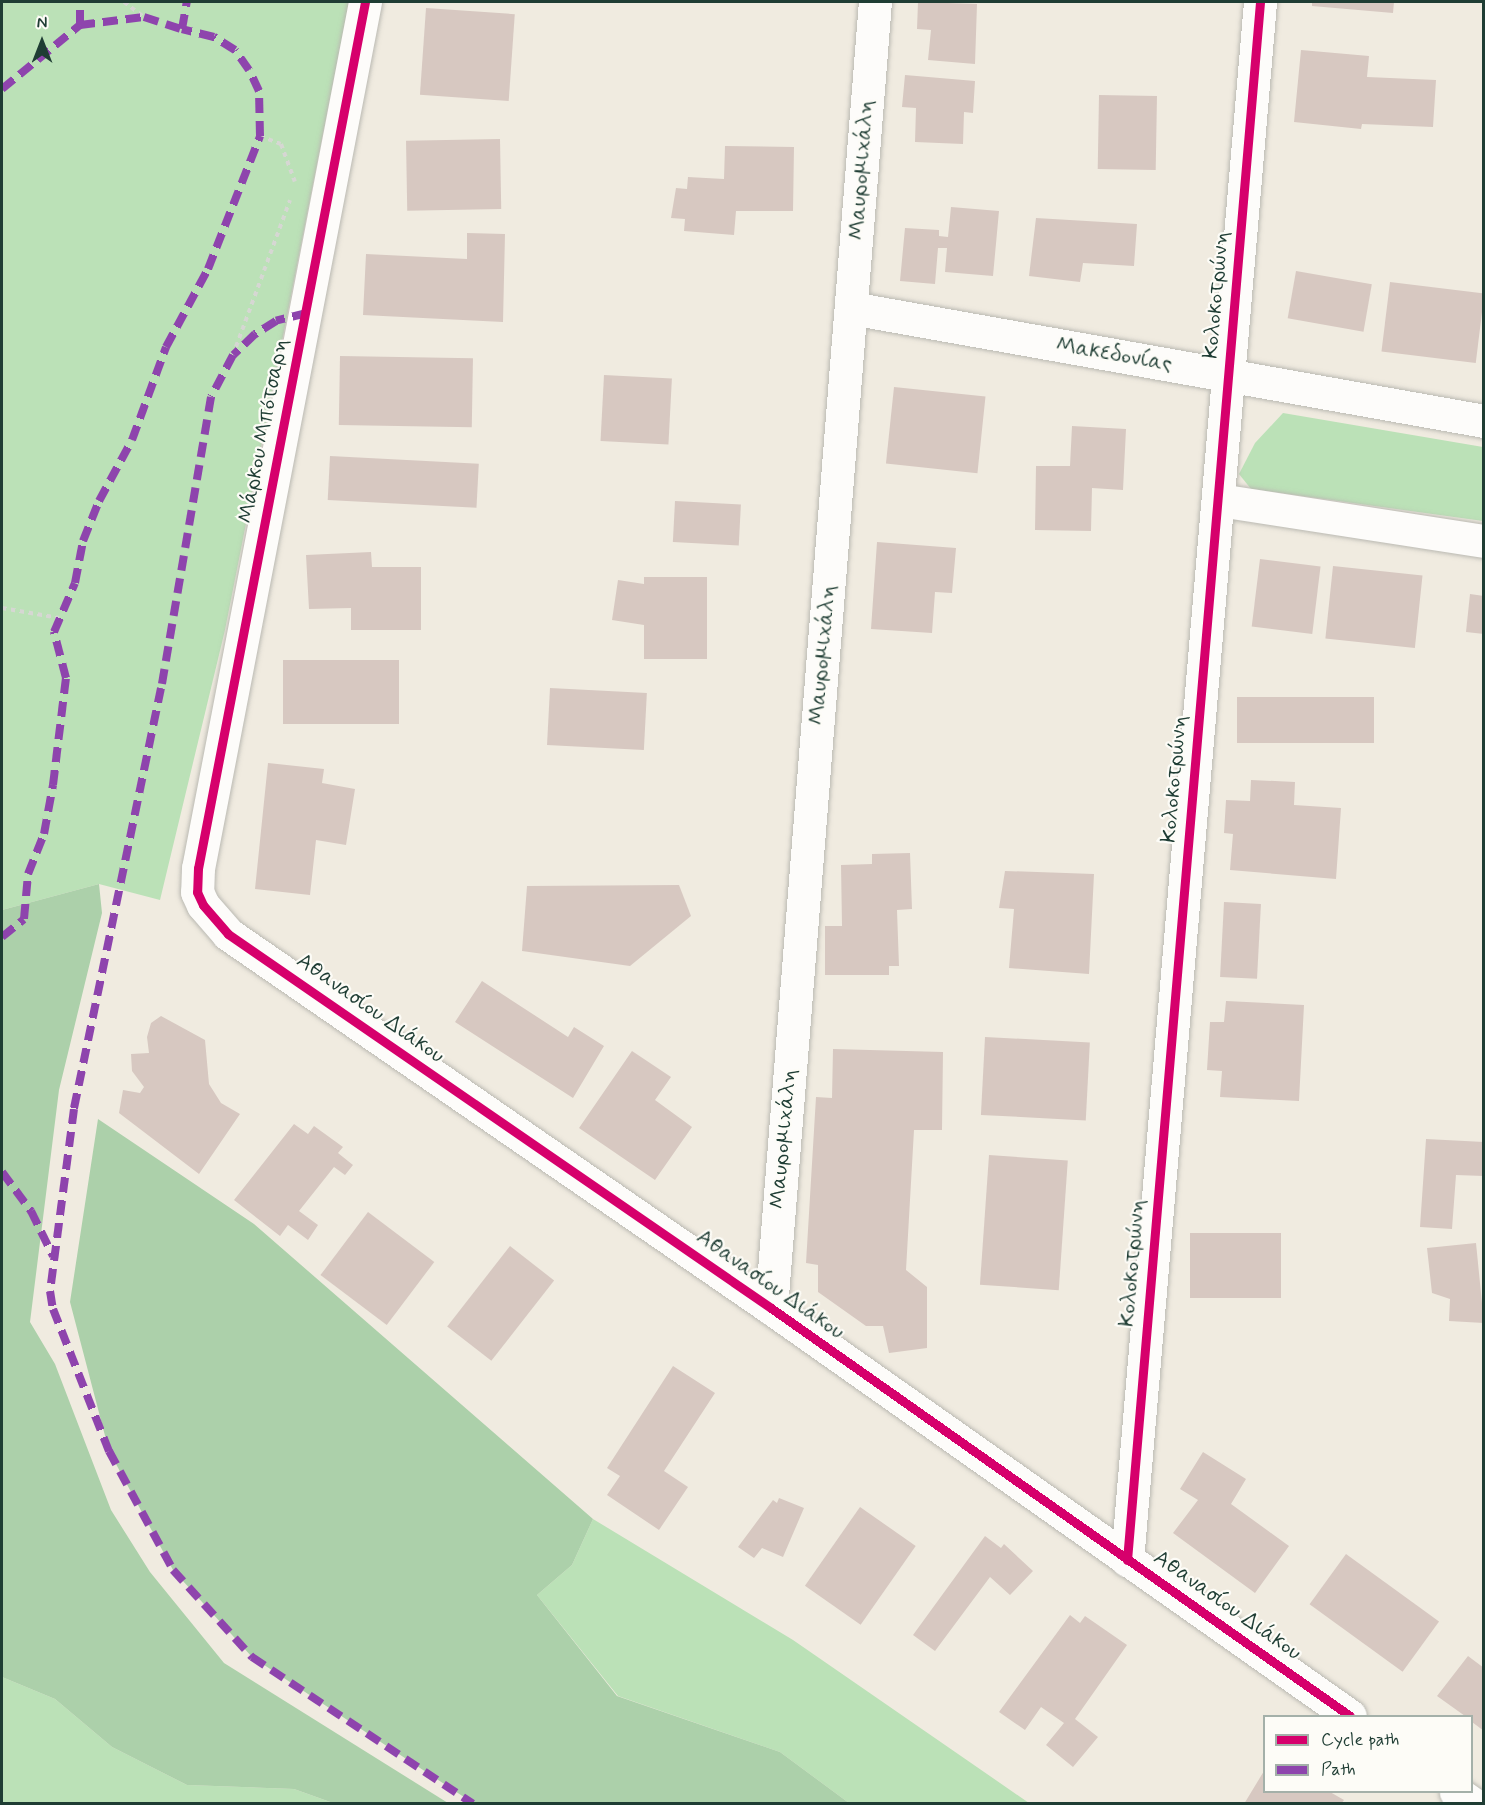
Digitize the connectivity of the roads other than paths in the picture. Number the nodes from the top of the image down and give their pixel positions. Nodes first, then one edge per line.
1 (365, 2) edge
2 (875, 2) edge
3 (1260, 2) edge
4 (851, 309) junction
5 (1230, 376) junction
6 (1484, 422) edge
7 (1219, 500) junction
8 (1484, 541) edge
9 (198, 868) joint
10 (771, 1308) junction
11 (1127, 1560) junction
12 (1349, 1715) edge
13 (1459, 1793) edge
14 (1473, 1803) edge

1 - 9 street, Μάρκου Μπότσαρη
2 - 4 street, Μαυρομιχάλη
3 - 5 street, Κολοκοτρώνη
4 - 5 street, Μακεδονίας
4 - 10 street, Μαυρομιχάλη
5 - 6 street, Μακεδονίας
5 - 7 street, Κολοκοτρώνη
7 - 8 street
7 - 11 street, Κολοκοτρώνη
9 - 10 street, Αθανασίου Διάκου
10 - 11 street, Αθανασίου Διάκου
11 - 12 street, Αθανασίου Διάκου
13 - 14 street

